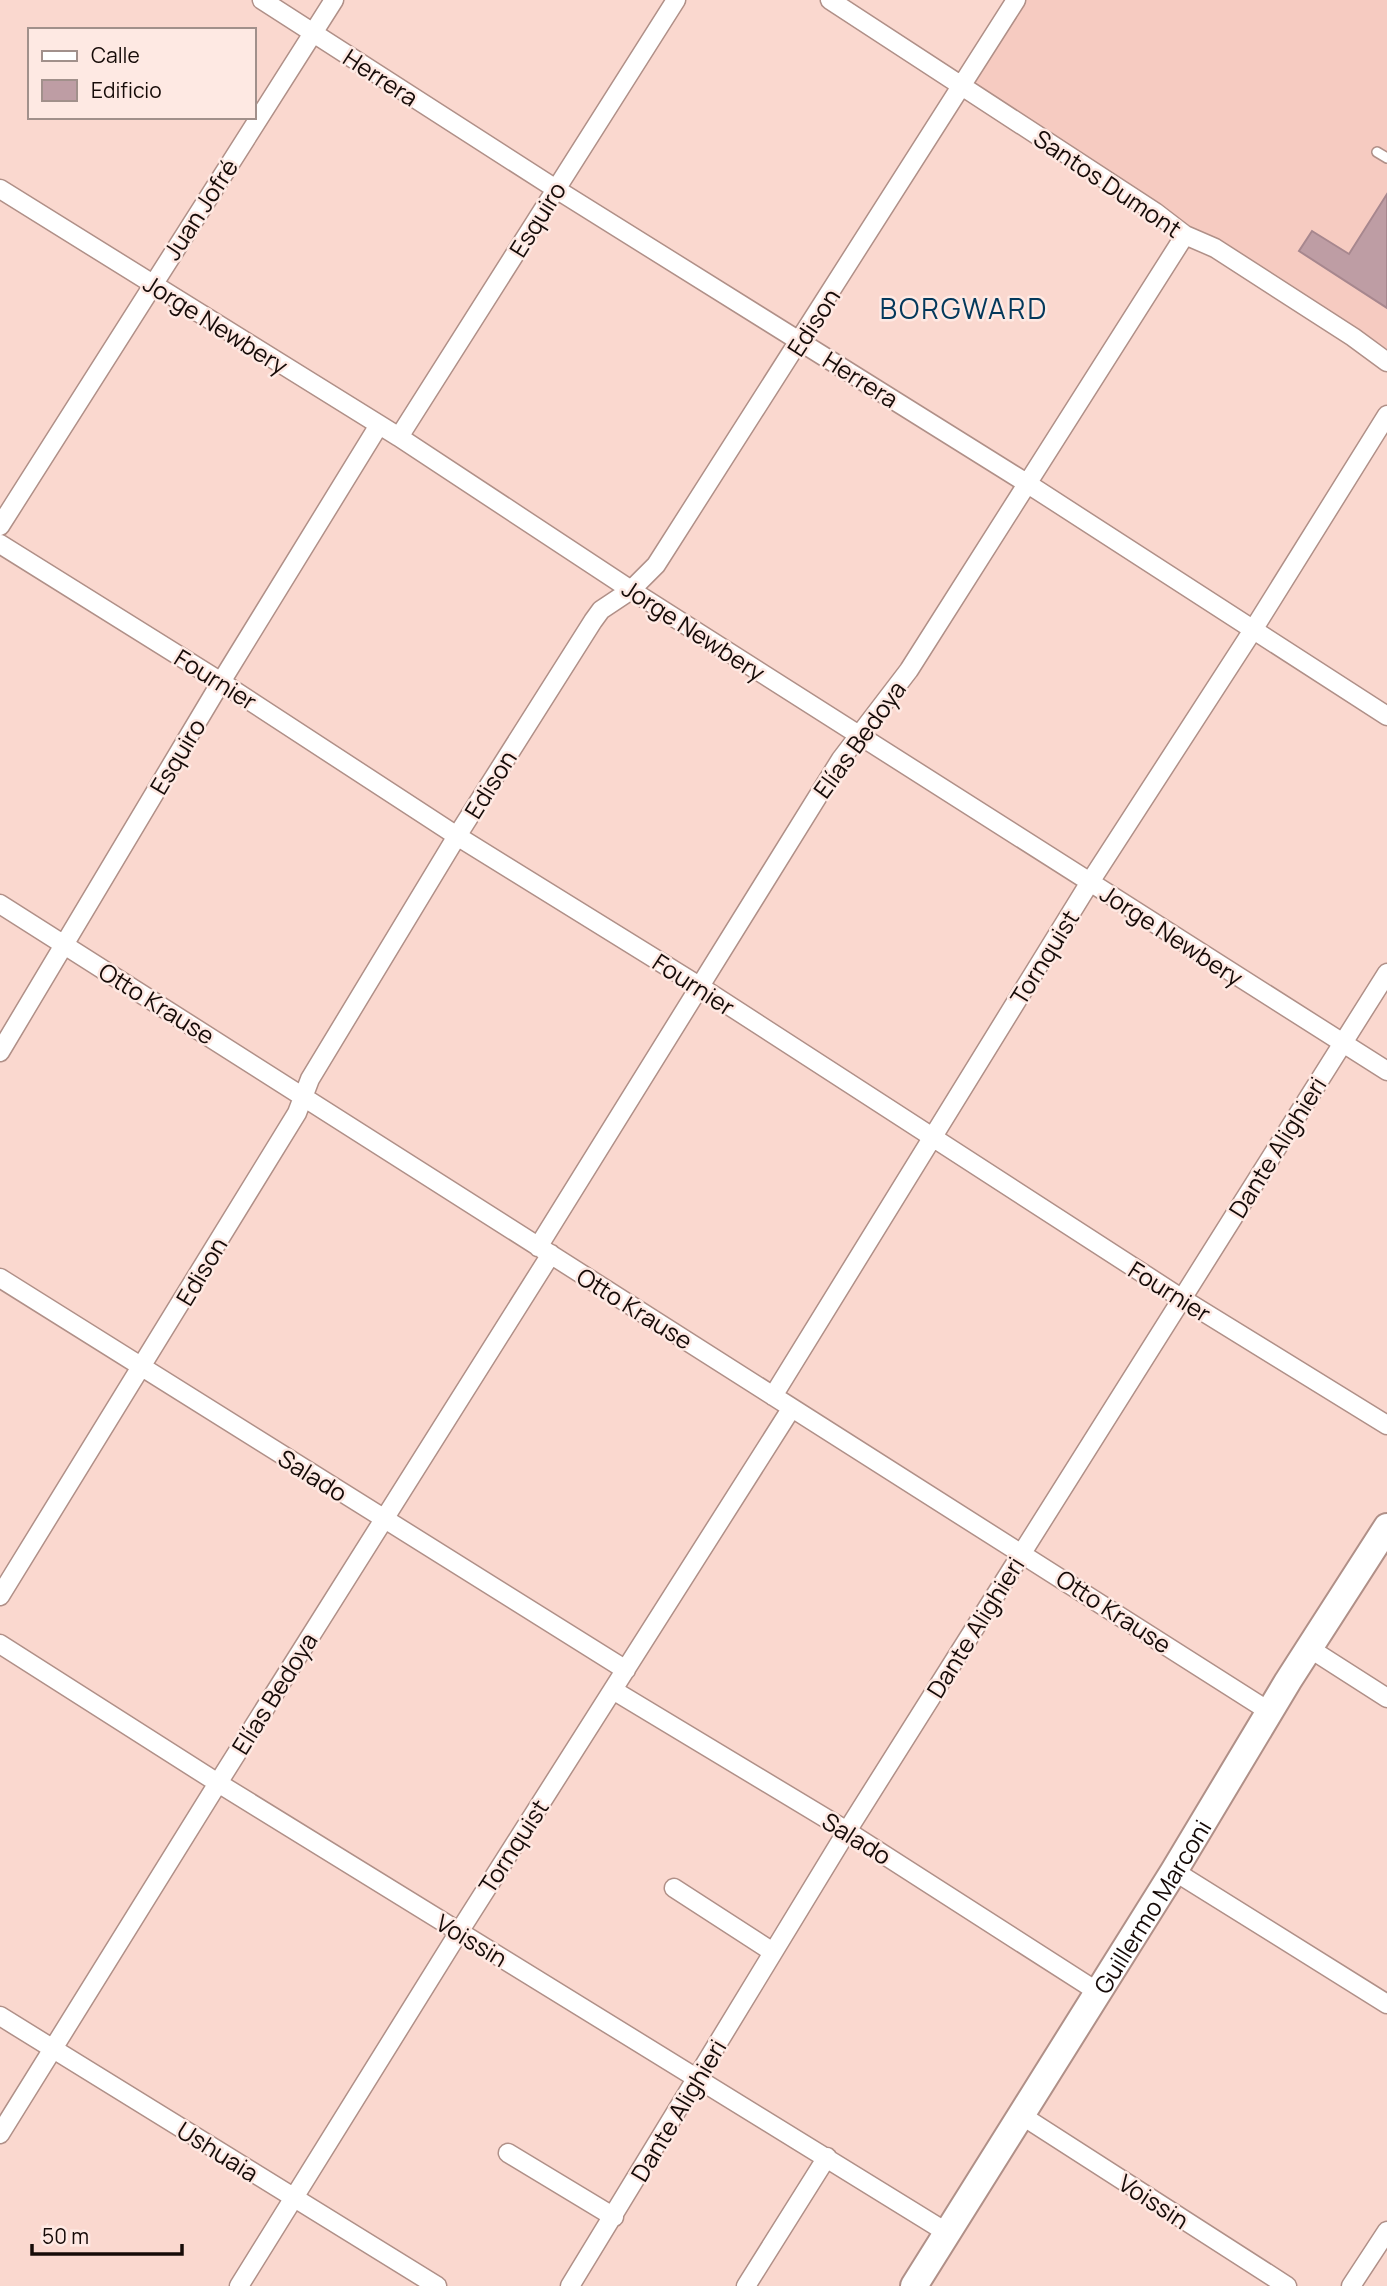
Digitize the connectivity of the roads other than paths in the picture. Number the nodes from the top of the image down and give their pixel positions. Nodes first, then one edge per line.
1 (262, 0) edge
2 (334, 0) edge
3 (676, 0) edge
4 (830, 0) edge
5 (1017, 0) edge
6 (313, 33) junction
7 (963, 86) junction
8 (1377, 152) dead end
9 (1387, 158) edge
10 (0, 189) edge
11 (556, 189) junction
12 (1185, 236) junction
13 (152, 285) junction
14 (801, 341) junction
15 (1387, 362) edge
16 (1387, 415) edge
17 (379, 425) junction
18 (399, 437) junction
19 (1028, 484) junction
20 (0, 526) edge
21 (0, 544) edge
22 (631, 590) junction
23 (1253, 631) junction
24 (221, 682) junction
25 (1387, 716) edge
26 (860, 736) junction
27 (457, 836) junction
28 (1090, 882) junction
29 (0, 904) edge
30 (65, 945) junction
31 (1387, 973) edge
32 (698, 986) junction
33 (1342, 1043) junction
34 (0, 1052) edge
35 (1387, 1071) edge
36 (304, 1096) junction
37 (931, 1139) junction
38 (544, 1250) junction
39 (0, 1278) edge
40 (1181, 1298) junction
41 (142, 1367) junction
42 (774, 1396) junction
43 (791, 1409) junction
44 (1387, 1425) edge
45 (384, 1519) junction
46 (1387, 1527) edge
47 (1021, 1552) junction
48 (0, 1595) edge
49 (0, 1644) edge
50 (1309, 1648) junction
51 (626, 1670) junction
52 (613, 1690) junction
53 (1387, 1698) edge
54 (1269, 1712) junction
55 (218, 1783) junction
56 (847, 1831) junction
57 (1174, 1871) junction
58 (674, 1888) dead end
59 (459, 1932) junction
60 (773, 1952) junction
61 (1098, 1992) junction
62 (1387, 2004) edge
63 (0, 2016) edge
64 (54, 2050) junction
65 (697, 2077) junction
66 (1021, 2115) junction
67 (0, 2134) edge
68 (508, 2153) dead end
69 (827, 2157) junction
70 (293, 2197) junction
71 (614, 2217) junction
72 (1387, 2231) edge
73 (946, 2232) junction
74 (239, 2286) edge
75 (437, 2286) edge
76 (570, 2286) edge
77 (746, 2286) edge
78 (914, 2286) edge
79 (1287, 2286) edge
80 (1351, 2286) edge

1 - 6 street, Herrera
2 - 6 street, Juan Jofré
3 - 11 street, Esquiro
4 - 7 street, Santos Dumont
5 - 7 street, Edison
6 - 11 street, Herrera
6 - 13 street, Juan Jofré
7 - 12 street, Santos Dumont
7 - 14 street, Edison
8 - 9 lane
10 - 13 street, Jorge Newbery
11 - 14 street, Herrera
11 - 18 street, Esquiro
12 - 15 street, Santos Dumont
12 - 19 street, Elías Bedoya
13 - 17 street, Jorge Newbery
13 - 20 street, Juan Jofré
14 - 19 street, Herrera
14 - 22 street, Edison
16 - 23 street, Tornquist
17 - 18 street, Jorge Newbery
17 - 24 street, Esquiro
18 - 22 street, Jorge Newbery
19 - 23 street, Herrera
19 - 26 street, Elías Bedoya
21 - 24 street, Fournier
22 - 26 street, Jorge Newbery
22 - 27 street, Edison
23 - 25 street, Herrera
23 - 28 street, Tornquist
24 - 27 street, Fournier
24 - 30 street, Esquiro
26 - 28 street, Jorge Newbery
26 - 32 street, Elías Bedoya
27 - 32 street, Fournier
27 - 36 street, Edison
28 - 33 street, Jorge Newbery
28 - 37 street, Tornquist
29 - 30 street, Otto Krause
30 - 34 street, Esquiro
30 - 36 street, Otto Krause
31 - 33 street, Dante Alighieri
32 - 37 street, Fournier
32 - 38 street, Elías Bedoya
33 - 35 street, Jorge Newbery
33 - 40 street, Dante Alighieri
36 - 38 street, Otto Krause
36 - 41 street, Edison
37 - 40 street, Fournier
37 - 42 street, Tornquist
38 - 42 street, Otto Krause
38 - 45 street, Elías Bedoya
39 - 41 street, Salado
40 - 44 street, Fournier
40 - 47 street, Dante Alighieri
41 - 45 street, Salado
41 - 48 street, Edison
42 - 43 street, Otto Krause
43 - 47 street, Otto Krause
43 - 51 street, Tornquist
45 - 51 street, Salado
45 - 55 street, Elías Bedoya
46 - 50 street, Guillermo Marconi
47 - 54 street, Otto Krause
47 - 56 street, Dante Alighieri
49 - 55 street, Voissin
50 - 53 street
50 - 54 street, Guillermo Marconi
51 - 52 street, Tornquist
52 - 56 street, Salado
52 - 59 street, Tornquist
54 - 57 street, Guillermo Marconi
55 - 59 street, Voissin
55 - 64 street, Elías Bedoya
56 - 60 street, Dante Alighieri
56 - 61 street, Salado
57 - 61 street, Guillermo Marconi
57 - 62 street
58 - 60 street
59 - 65 street, Voissin
59 - 70 street, Tornquist
60 - 65 street, Dante Alighieri
61 - 66 street, Guillermo Marconi
63 - 64 street, Ushuaia
64 - 67 street, Elías Bedoya
64 - 70 street, Ushuaia
65 - 69 street, Voissin
65 - 71 street, Dante Alighieri
66 - 73 street, Guillermo Marconi
66 - 79 street, Voissin
68 - 71 street
69 - 73 street, Voissin
69 - 77 street
70 - 74 street, Tornquist
70 - 75 street, Ushuaia
71 - 76 street, Dante Alighieri
72 - 80 street
73 - 78 street, Guillermo Marconi

